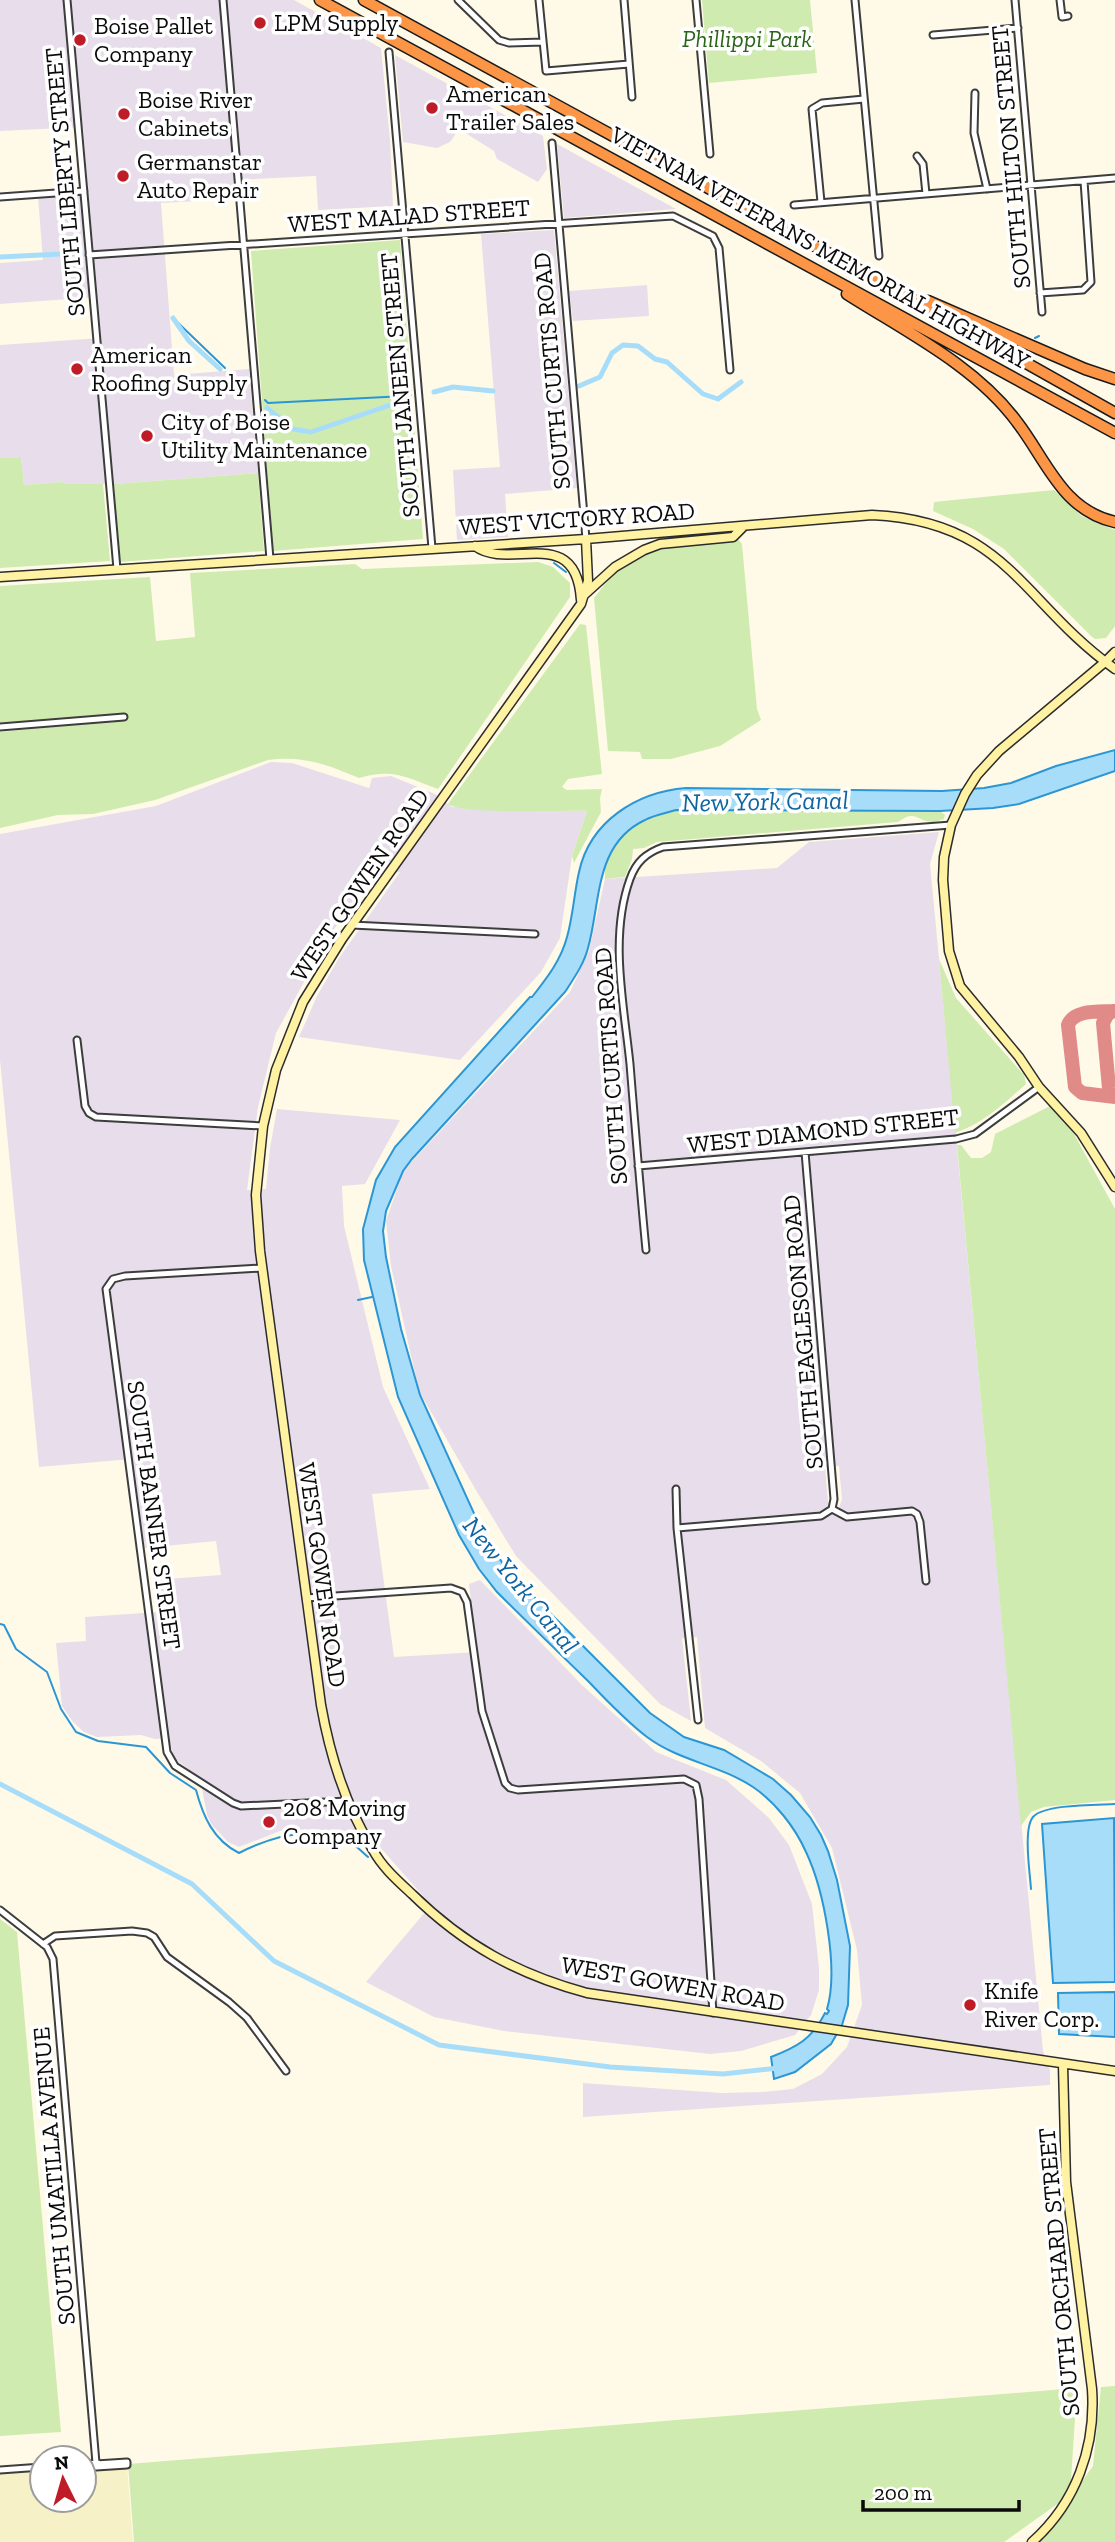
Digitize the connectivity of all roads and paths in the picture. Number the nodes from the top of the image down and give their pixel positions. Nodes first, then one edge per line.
1 (67, 0) edge
2 (223, 0) edge
3 (320, 0) edge
4 (365, 0) edge
5 (458, 0) edge
6 (539, 0) edge
7 (624, 0) edge
8 (696, 0) edge
9 (855, 0) edge
10 (1016, 0) edge
11 (1060, 0) edge
12 (1068, 16) dead end
13 (1018, 28) junction
14 (933, 35) dead end
15 (543, 42) junction
16 (389, 52) dead end
17 (629, 64) junction
18 (975, 93) dead end
19 (632, 97) dead end
20 (864, 99) junction
21 (552, 143) dead end
22 (710, 154) dead end
23 (917, 156) dead end
24 (1115, 178) edge
25 (1084, 181) junction
26 (1032, 185) junction
27 (987, 189) junction
28 (84, 191) junction
29 (926, 194) junction
30 (0, 197) edge
31 (872, 198) junction
32 (821, 202) junction
33 (794, 205) dead end
34 (559, 224) junction
35 (404, 234) junction
36 (243, 245) junction
37 (89, 255) junction
38 (788, 256) junction
39 (878, 256) dead end
40 (872, 277) junction
41 (1040, 293) junction
42 (1042, 312) dead end
43 (730, 370) dead end
44 (1115, 379) edge
45 (1115, 413) edge
46 (1115, 433) edge
47 (1115, 522) edge
48 (744, 526) junction
49 (586, 539) junction
50 (475, 546) junction
51 (432, 548) junction
52 (270, 559) junction
53 (117, 569) junction
54 (0, 577) edge
55 (584, 594) junction
56 (581, 604) junction
57 (1115, 652) edge
58 (1105, 663) junction
59 (1115, 669) edge
60 (124, 717) dead end
61 (0, 727) edge
62 (951, 825) junction
63 (352, 925) junction
64 (535, 934) dead end
65 (77, 1040) dead end
66 (1039, 1087) junction
67 (263, 1126) junction
68 (805, 1152) junction
69 (638, 1166) junction
70 (1115, 1187) edge
71 (646, 1250) dead end
72 (262, 1268) junction
73 (676, 1489) dead end
74 (832, 1509) junction
75 (677, 1528) junction
76 (926, 1581) dead end
77 (306, 1598) junction
78 (698, 1720) dead end
79 (348, 1801) junction
80 (0, 1910) edge
81 (43, 1944) junction
82 (713, 2012) junction
83 (1063, 2065) junction
84 (286, 2071) dead end
85 (1115, 2071) edge
86 (94, 2444) edge
87 (126, 2461) junction
88 (98, 2463) edge
89 (28, 2468) edge
90 (0, 2470) edge
91 (1032, 2542) edge

1 - 28 street, SOUTH LIBERTY STREET
2 - 36 street
3 - 38 highway, VIETNAM VETERANS MEMORIAL HIGHWAY
4 - 40 highway, VIETNAM VETERANS MEMORIAL HIGHWAY
5 - 15 street
6 - 15 street
7 - 17 street
8 - 22 street
9 - 20 street
10 - 13 street, SOUTH HILTON STREET
11 - 12 street
13 - 14 street
13 - 26 street, SOUTH HILTON STREET
15 - 17 street
16 - 35 street, SOUTH JANEEN STREET
17 - 19 street
18 - 27 street
20 - 31 street
20 - 32 street
21 - 34 street, SOUTH CURTIS ROAD
23 - 29 street
24 - 25 street
25 - 26 street
25 - 41 street
26 - 27 street
26 - 41 street, SOUTH HILTON STREET
27 - 29 street
28 - 30 street
28 - 37 street, SOUTH LIBERTY STREET
29 - 31 street
31 - 32 street
31 - 39 street
32 - 33 street
34 - 35 street, WEST MALAD STREET
34 - 43 street, WEST MALAD STREET
34 - 49 street, SOUTH CURTIS ROAD
35 - 36 street, WEST MALAD STREET
35 - 51 street, SOUTH JANEEN STREET
36 - 37 street, WEST MALAD STREET
36 - 52 street
37 - 53 street, SOUTH LIBERTY STREET
38 - 46 highway, VIETNAM VETERANS MEMORIAL HIGHWAY
38 - 47 highway
40 - 44 highway
40 - 45 highway, VIETNAM VETERANS MEMORIAL HIGHWAY
41 - 42 street, SOUTH HILTON STREET
48 - 49 street, WEST VICTORY ROAD
48 - 55 street
48 - 58 street, WEST VICTORY ROAD
49 - 50 street, WEST VICTORY ROAD
49 - 55 street, SOUTH CURTIS ROAD
50 - 51 street, WEST VICTORY ROAD
50 - 56 street
51 - 52 street, WEST VICTORY ROAD
52 - 53 street, WEST VICTORY ROAD
53 - 54 street, WEST VICTORY ROAD
55 - 56 street, WEST GOWEN ROAD
56 - 63 street, WEST GOWEN ROAD
57 - 58 street
58 - 59 street, WEST VICTORY ROAD
58 - 62 street
60 - 61 street
62 - 66 street
62 - 69 street, SOUTH CURTIS ROAD
63 - 64 street
63 - 67 street, WEST GOWEN ROAD
65 - 67 street
66 - 68 street, WEST DIAMOND STREET
66 - 70 street
67 - 72 street, WEST GOWEN ROAD
68 - 69 street, WEST DIAMOND STREET
68 - 74 street, SOUTH EAGLESON ROAD
69 - 71 street, SOUTH CURTIS ROAD
72 - 77 street, WEST GOWEN ROAD
72 - 79 street, SOUTH BANNER STREET
73 - 75 street
74 - 75 street
74 - 76 street
75 - 78 street
77 - 79 street, WEST GOWEN ROAD
77 - 82 street
79 - 82 street, WEST GOWEN ROAD
80 - 81 street
81 - 84 street
81 - 86 street, SOUTH UMATILLA AVENUE
82 - 83 street, WEST GOWEN ROAD
83 - 85 street, WEST GOWEN ROAD
83 - 91 street, SOUTH ORCHARD STREET
87 - 87 street
87 - 88 street
89 - 90 street

